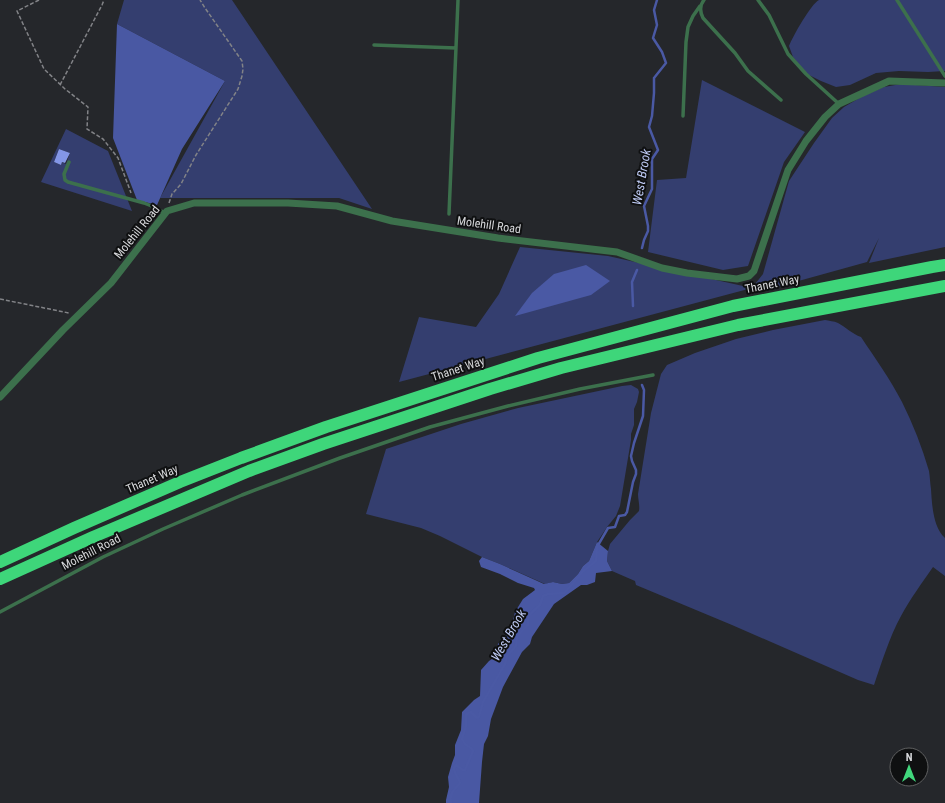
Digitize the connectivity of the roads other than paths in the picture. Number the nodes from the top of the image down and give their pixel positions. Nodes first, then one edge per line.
1 (458, 0) edge
2 (758, 0) edge
3 (897, 0) edge
4 (703, 2) edge
5 (374, 45) dead end
6 (456, 48) junction
7 (945, 76) edge
8 (945, 83) edge
9 (781, 100) dead end
10 (839, 104) junction
11 (684, 116) dead end
12 (69, 162) dead end
13 (166, 212) junction
14 (449, 214) dead end
15 (945, 265) edge
16 (945, 286) edge
17 (653, 375) dead end
18 (0, 397) edge
19 (0, 562) edge
20 (0, 579) edge
21 (0, 612) edge

1 - 6 lane
2 - 10 lane
3 - 7 lane
4 - 9 lane
4 - 11 lane
5 - 6 lane
6 - 14 lane
8 - 10 street, Molehill Road
10 - 13 street, Molehill Road
12 - 13 lane
13 - 18 street, Molehill Road
15 - 19 highway, Thanet Way
16 - 20 highway
17 - 21 lane, Molehill Road

